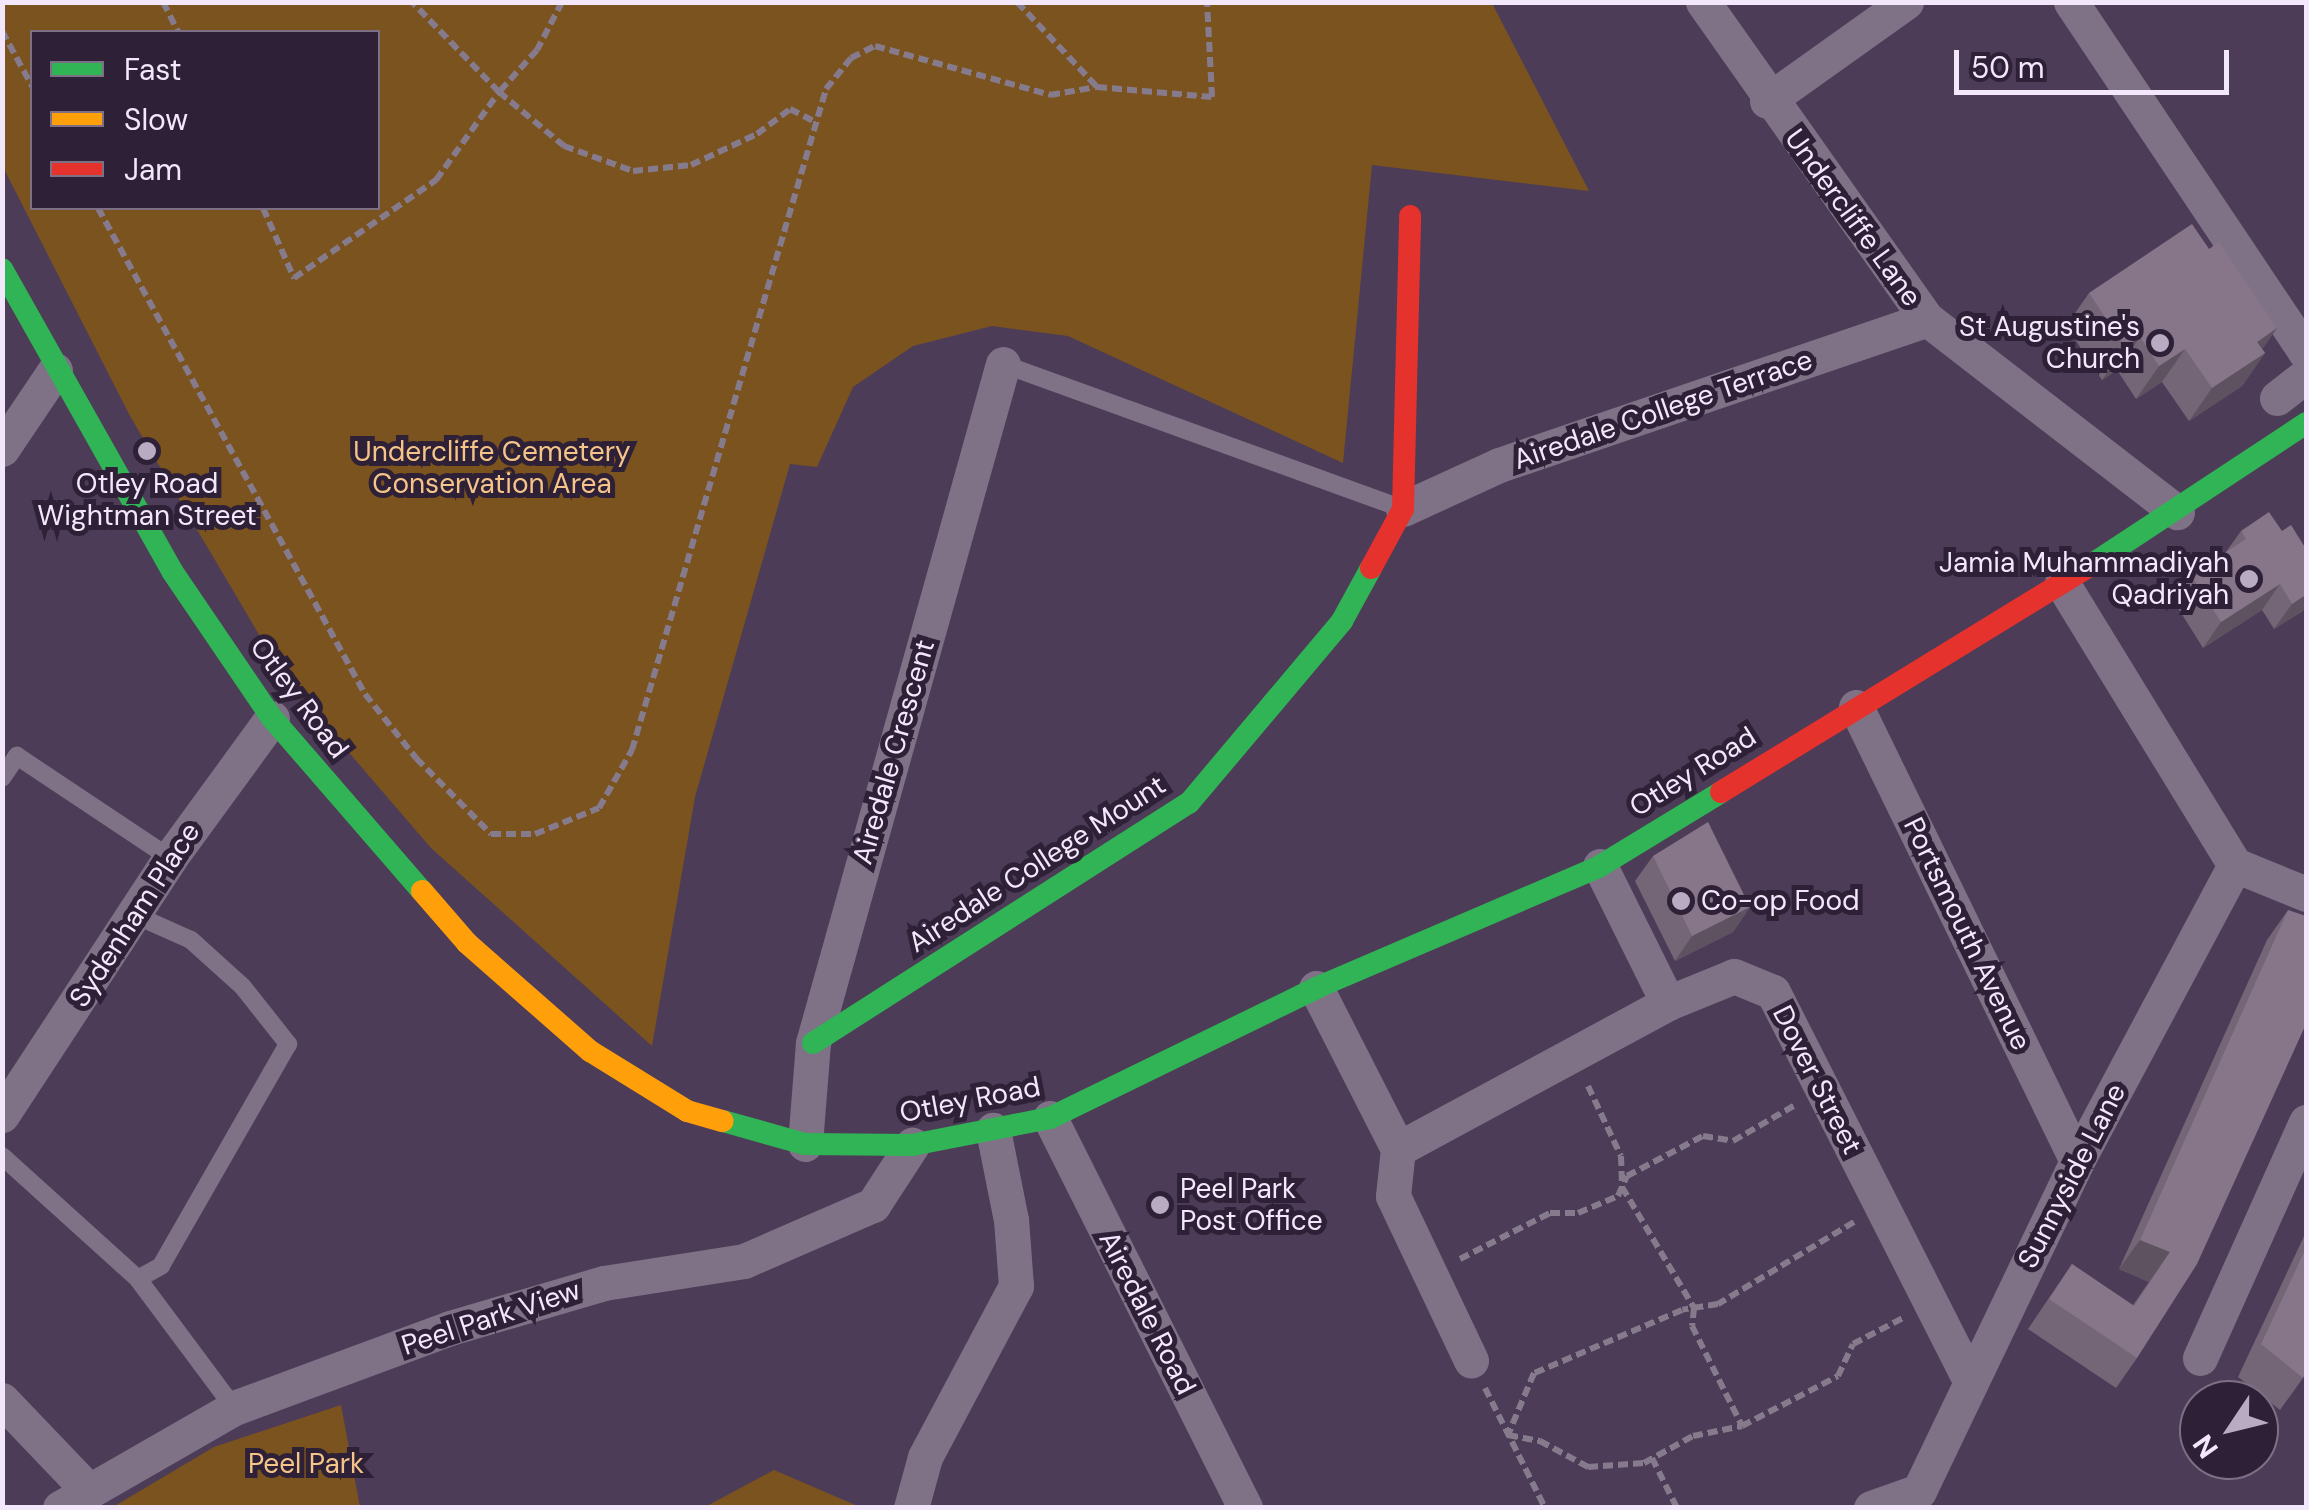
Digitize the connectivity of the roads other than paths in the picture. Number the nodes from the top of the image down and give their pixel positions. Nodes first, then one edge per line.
1 (1704, 2) edge
2 (1906, 2) edge
3 (2072, 2) edge
4 (1767, 101) junction
5 (1410, 216) dead end
6 (2, 268) edge
7 (1928, 320) junction
8 (2306, 353) edge
9 (1003, 364) joint
10 (55, 370) junction
11 (2306, 375) edge
12 (2276, 398) dead end
13 (2306, 423) edge
14 (2, 449) edge
15 (1403, 510) junction
16 (2177, 512) junction
17 (2062, 583) junction
18 (1856, 707) junction
19 (272, 718) junction
20 (2, 778) edge
21 (170, 858) junction
22 (2235, 865) junction
23 (1600, 866) junction
24 (2306, 894) edge
25 (136, 915) junction
26 (1316, 988) junction
27 (1668, 1003) junction
28 (813, 1043) junction
29 (2, 1114) edge
30 (1050, 1118) junction
31 (2306, 1122) edge
32 (994, 1130) junction
33 (805, 1144) junction
34 (912, 1146) junction
35 (1398, 1149) junction
36 (2, 1156) edge
37 (2077, 1161) junction
38 (138, 1279) junction
39 (2200, 1358) dead end
40 (1471, 1360) road end
41 (1971, 1382) junction
42 (2, 1400) edge
43 (234, 1408) junction
44 (74, 1499) edge
45 (1922, 1499) edge
46 (911, 1508) edge
47 (1245, 1508) edge
48 (1871, 1508) edge

1 - 4 street, Undercliffe Lane
2 - 4 street
3 - 8 street
4 - 7 street, Undercliffe Lane
5 - 15 main road
6 - 10 main road, Otley Road
7 - 15 street, Airedale College Terrace
7 - 16 street, Undercliffe Lane
9 - 15 lane
9 - 28 street, Airedale Crescent
10 - 14 street
10 - 19 main road, Otley Road
11 - 12 street
13 - 16 main road, Otley Road
15 - 28 main road, Airedale College Mount
16 - 17 main road, Otley Road
17 - 18 main road, Otley Road
17 - 22 street
18 - 23 main road, Otley Road
18 - 37 street, Portsmouth Avenue
19 - 21 street, Sydenham Place
19 - 33 main road, Otley Road
20 - 21 lane
21 - 25 street, Sydenham Place
22 - 24 street
22 - 37 street, Sunnyside Lane
23 - 26 main road, Otley Road
23 - 27 street
25 - 29 street, Sydenham Place
25 - 38 lane
26 - 30 main road, Otley Road
26 - 35 street
27 - 35 street, Dover Street
27 - 41 street, Dover Street
28 - 33 street, Airedale Crescent
30 - 32 main road, Otley Road
30 - 47 street, Airedale Road
31 - 39 street
32 - 34 main road, Otley Road
32 - 46 street
33 - 34 main road, Otley Road
34 - 43 street, Peel Park View
35 - 40 street
36 - 38 lane
37 - 41 street, Sunnyside Lane
38 - 43 lane
41 - 45 street, Sunnyside Lane
42 - 44 street
43 - 44 street, Peel Park View
45 - 48 street

